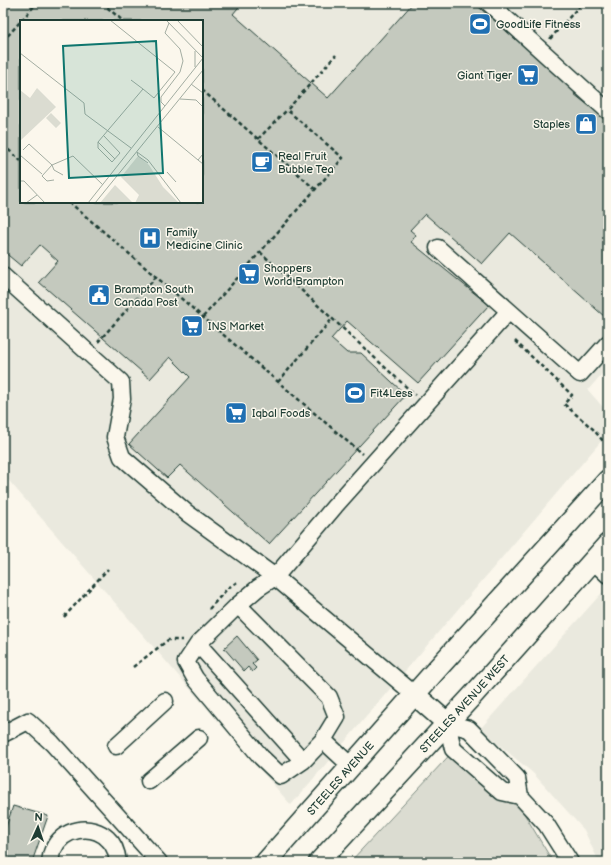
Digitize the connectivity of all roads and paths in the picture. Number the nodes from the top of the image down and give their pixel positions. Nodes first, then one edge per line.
1 (37, 3) edge
2 (102, 3) edge
3 (489, 3) edge
4 (582, 3) edge
5 (22, 20) edge
6 (122, 20) edge
7 (20, 22) edge
8 (3, 41) edge
9 (547, 42) dead end
10 (336, 55) dead end
11 (203, 91) edge
12 (287, 110) junction
13 (608, 111) edge
14 (258, 139) junction
15 (3, 145) edge
16 (20, 160) edge
17 (316, 190) junction
18 (71, 203) edge
19 (438, 248) dead end
20 (260, 252) junction
21 (3, 276) edge
22 (156, 277) junction
23 (509, 311) junction
24 (203, 317) junction
25 (332, 319) junction
26 (515, 341) dead end
27 (608, 343) edge
28 (88, 353) junction
29 (278, 382) junction
30 (425, 405) junction
31 (608, 447) edge
32 (373, 463) junction
33 (608, 480) edge
34 (608, 544) edge
35 (593, 561) junction
36 (108, 569) dead end
37 (608, 575) edge
38 (275, 577) junction
39 (238, 605) junction
40 (64, 617) dead end
41 (198, 644) junction
42 (133, 667) dead end
43 (414, 694) junction
44 (165, 701) dead end
45 (447, 723) junction
46 (3, 734) edge
47 (199, 738) dead end
48 (323, 740) junction
49 (116, 746) dead end
50 (304, 761) junction
51 (351, 766) junction
52 (149, 781) dead end
53 (520, 796) junction
54 (130, 831) junction
55 (109, 839) junction
56 (50, 862) edge
57 (118, 862) edge
58 (159, 862) edge
59 (266, 862) edge
60 (319, 862) edge
61 (570, 862) edge

1 - 5 path
2 - 6 path
3 - 13 street
4 - 9 path
7 - 8 path
10 - 12 path
11 - 14 path
12 - 14 path
12 - 17 path
14 - 17 path
15 - 16 path
17 - 20 path
18 - 22 path
19 - 23 street
20 - 24 path
20 - 25 path
21 - 28 street
22 - 24 path
22 - 28 path
23 - 27 street
23 - 30 street
24 - 29 path
25 - 29 path
25 - 30 path
26 - 31 path
28 - 38 street
29 - 32 path
30 - 32 street
32 - 38 street
33 - 43 main road
34 - 35 main road, STEELES AVENUE WEST
35 - 37 street
35 - 45 main road, STEELES AVENUE WEST
36 - 40 path
38 - 39 street
38 - 43 street
39 - 41 street
39 - 48 street
41 - 42 path
41 - 50 street
41 - 50 street
43 - 45 main road
43 - 51 main road, STEELES AVENUE
44 - 49 street
45 - 53 street
45 - 53 street
45 - 60 main road, STEELES AVENUE WEST
46 - 54 street
47 - 52 street
48 - 50 street
48 - 51 street
51 - 59 main road, STEELES AVENUE
53 - 61 street
54 - 55 street
54 - 58 street
55 - 56 street
55 - 57 street

